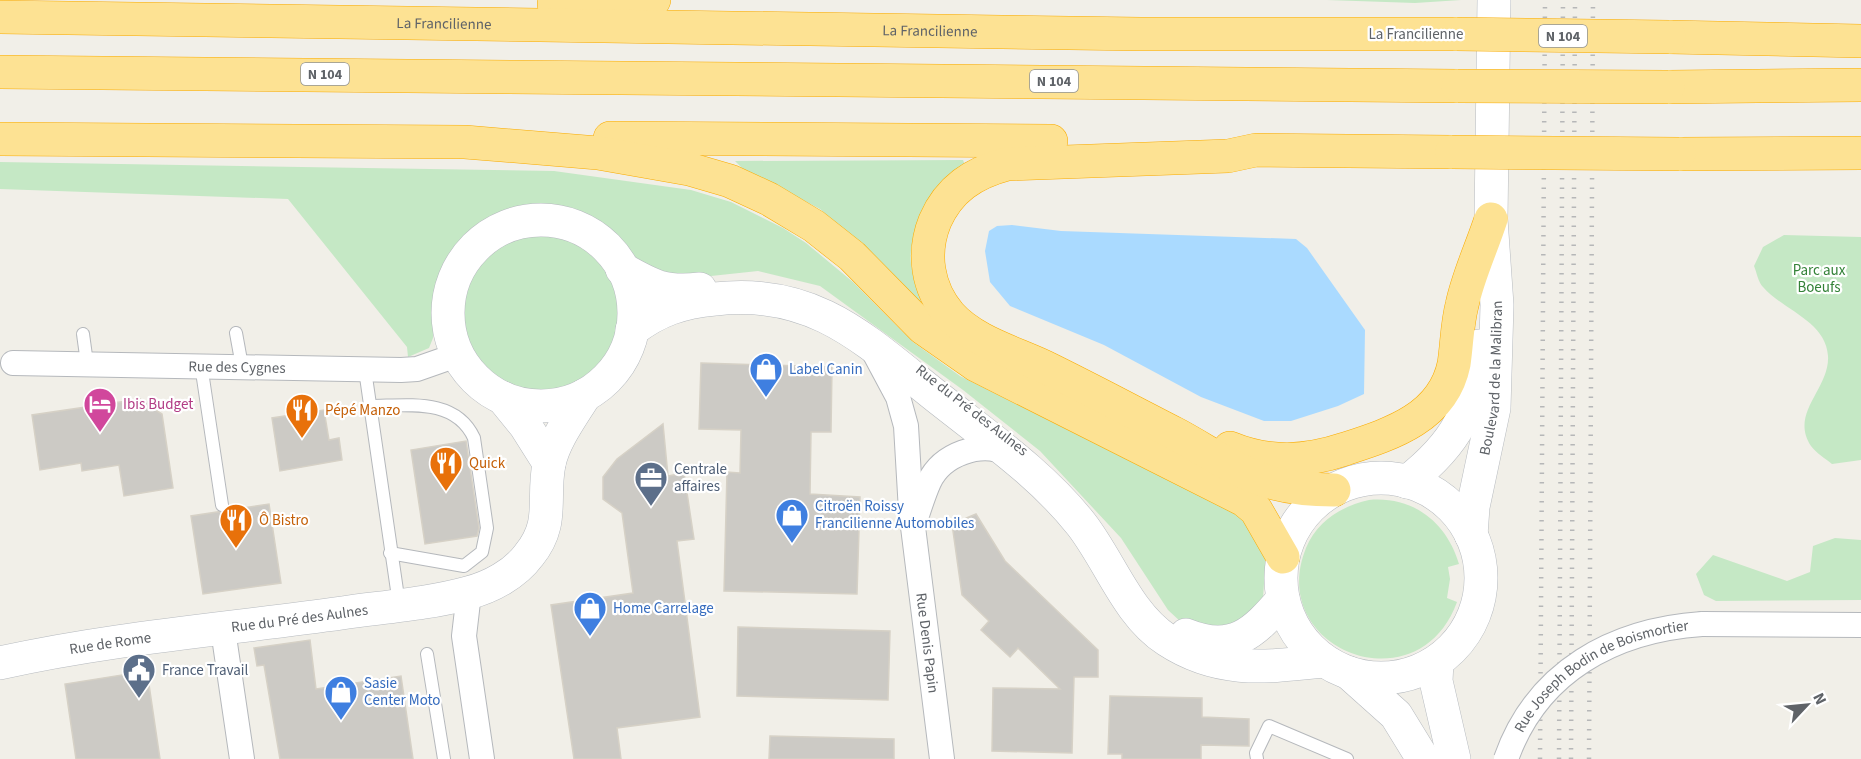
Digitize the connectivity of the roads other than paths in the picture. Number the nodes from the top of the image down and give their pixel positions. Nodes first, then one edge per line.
1 (654, 0) edge
2 (1494, 0) edge
3 (0, 17) edge
4 (515, 24) junction
5 (1861, 41) edge
6 (0, 72) edge
7 (1861, 85) edge
8 (0, 139) edge
9 (465, 142) junction
10 (1256, 150) junction
11 (1861, 153) edge
12 (1491, 219) junction
13 (622, 269) junction
14 (632, 330) junction
15 (236, 333) dead end
16 (83, 334) dead end
17 (870, 346) junction
18 (457, 355) junction
19 (13, 363) dead end
20 (87, 363) junction
21 (201, 365) junction
22 (242, 366) junction
23 (365, 370) junction
24 (585, 396) junction
25 (502, 398) junction
26 (369, 406) junction
27 (1199, 446) junction
28 (1012, 456) junction
29 (549, 464) junction
30 (1407, 482) junction
31 (1334, 490) junction
32 (222, 505) dead end
33 (913, 526) junction
34 (1471, 535) junction
35 (390, 553) junction
36 (1283, 557) junction
37 (469, 593) junction
38 (1283, 599) junction
39 (399, 605) junction
40 (1861, 625) edge
41 (223, 630) junction
42 (427, 654) dead end
43 (1437, 662) junction
44 (0, 663) edge
45 (1337, 667) junction
46 (242, 759) edge
47 (444, 759) edge
48 (482, 759) edge
49 (942, 759) edge
50 (1257, 759) edge
51 (1347, 759) edge
52 (1423, 759) edge
53 (1454, 759) edge
54 (1506, 759) edge

1 - 4 highway
2 - 12 street, Boulevard de la Malibran
3 - 4 highway, La Francilienne / N 104
4 - 5 highway, La Francilienne / N 104, bridge
6 - 7 highway, N 104, bridge
8 - 9 highway
9 - 10 highway
9 - 36 highway
10 - 11 highway, bridge
10 - 27 highway
12 - 27 highway
12 - 30 street, Boulevard de la Malibran
12 - 34 street, Boulevard de la Malibran
13 - 14 street
13 - 18 street
13 - 38 street, Rue du Pré des Aulnes
14 - 17 street, Rue du Pré des Aulnes
14 - 24 street
15 - 22 lane
16 - 20 lane
17 - 28 street, Rue du Pré des Aulnes
17 - 33 street, Rue Denis Papin
18 - 23 street, Rue des Cygnes
18 - 25 street
19 - 20 street, Rue des Cygnes
20 - 21 street, Rue des Cygnes
21 - 22 street, Rue des Cygnes
21 - 32 lane
22 - 23 street, Rue des Cygnes
23 - 26 lane
24 - 25 street
24 - 29 street, Rue du Pré des Aulnes
25 - 29 street
26 - 35 lane
26 - 35 lane
27 - 31 highway
28 - 33 street, Rue Denis Papin
28 - 45 street, Rue du Pré des Aulnes
29 - 37 street, Rue du Pré des Aulnes
30 - 31 street
30 - 34 street
31 - 36 street
33 - 49 street, Rue Denis Papin
34 - 43 street
35 - 39 lane
36 - 38 street
37 - 39 street, Rue du Pré des Aulnes
37 - 48 street
38 - 45 street
39 - 41 street, Rue du Pré des Aulnes
40 - 54 street, Rue Joseph Bodin de Boismortier, bridge
41 - 44 street, Rue de Rome
41 - 46 street, Rue du Pré des Aulnes
42 - 47 lane
43 - 45 street
43 - 53 street
45 - 52 street
50 - 51 lane

